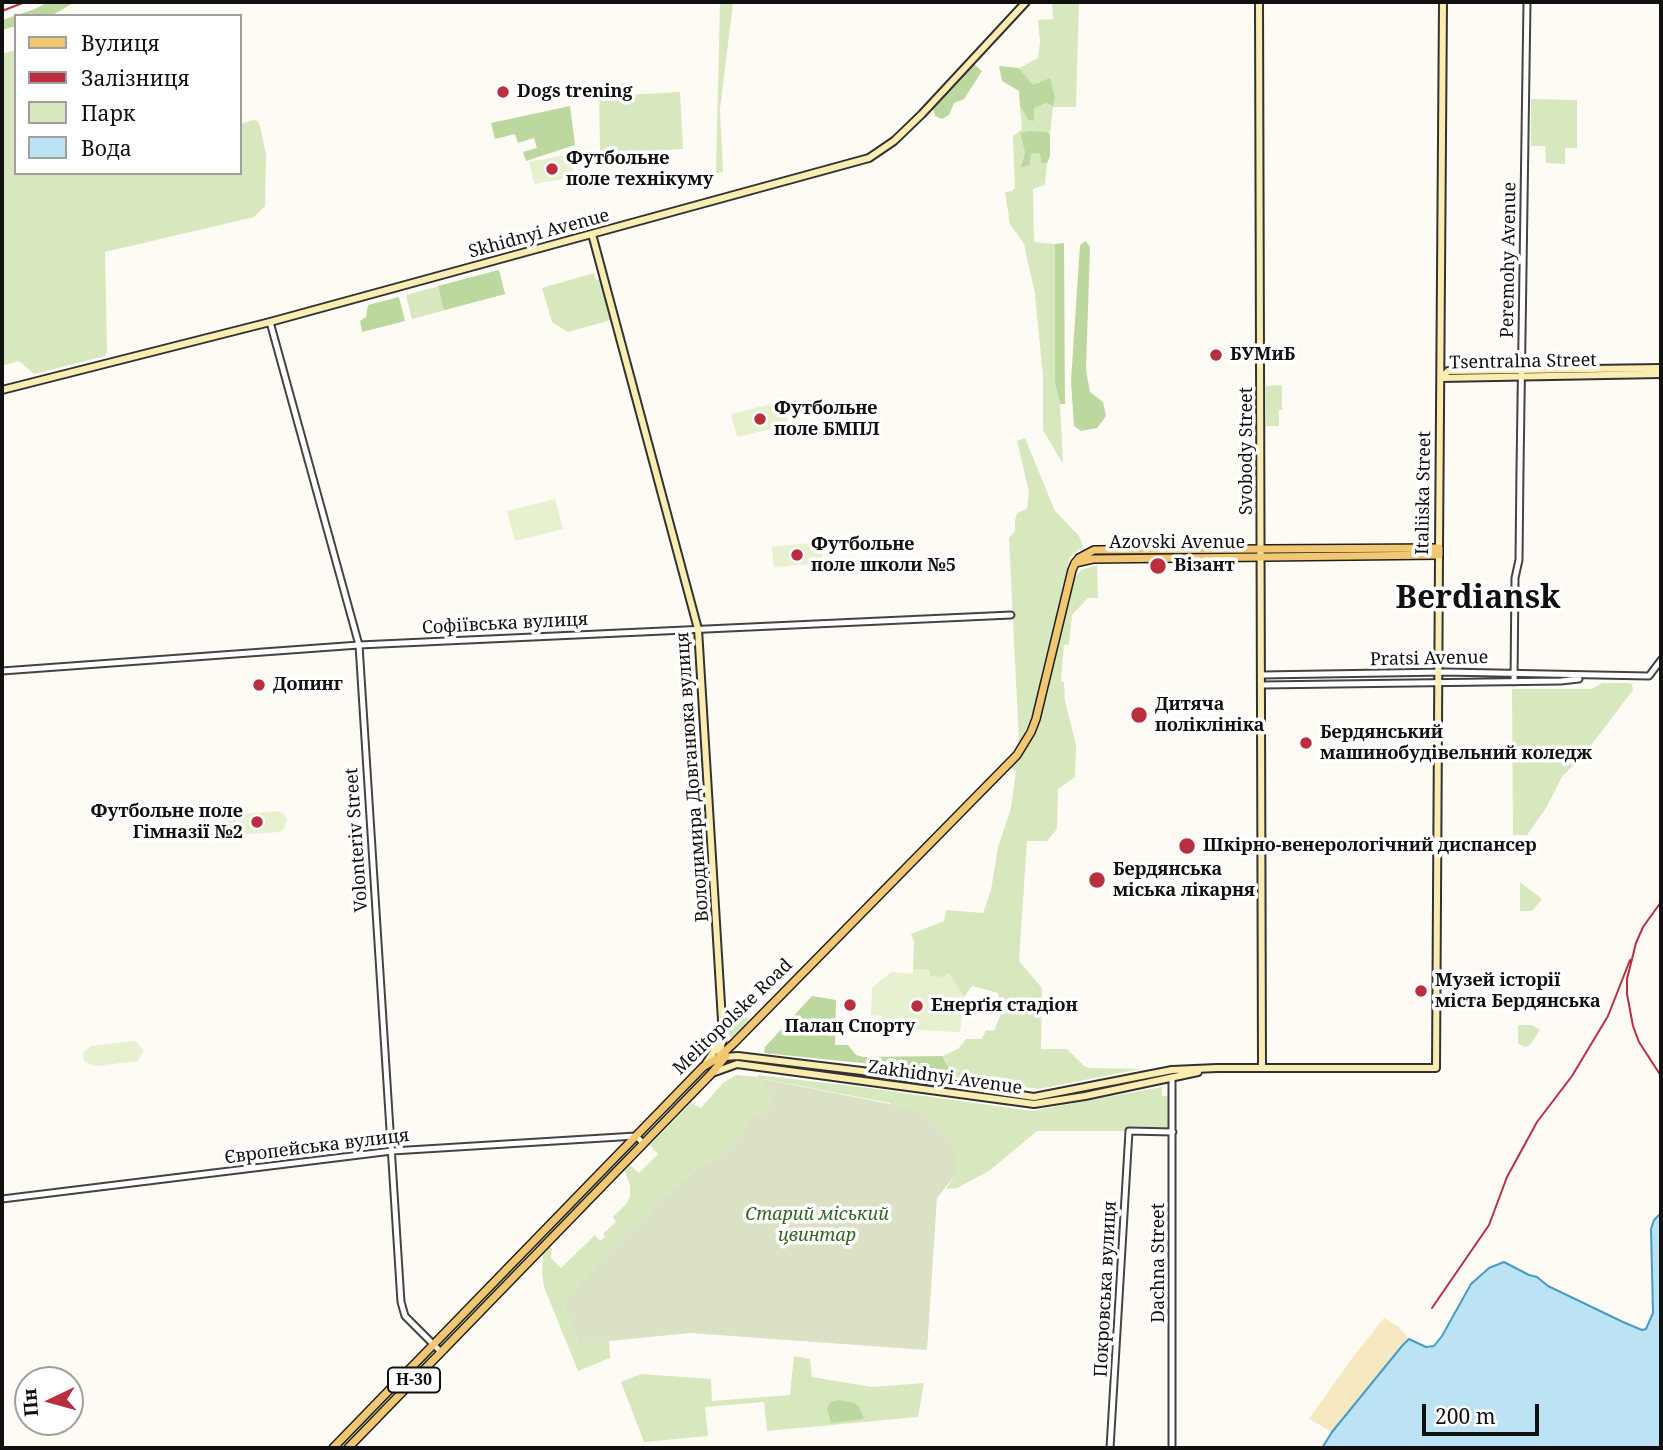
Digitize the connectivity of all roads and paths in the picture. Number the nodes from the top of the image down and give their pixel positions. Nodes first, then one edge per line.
1 (1026, 2) edge
2 (1259, 2) edge
3 (1443, 2) edge
4 (1527, 2) edge
5 (592, 234) junction
6 (270, 322) junction
7 (1661, 368) edge
8 (1521, 373) junction
9 (1661, 374) edge
10 (1441, 378) junction
11 (2, 390) edge
12 (1261, 549) junction
13 (1349, 551) junction
14 (1439, 551) junction
15 (1261, 558) junction
16 (1075, 563) junction
17 (1011, 615) dead end
18 (698, 629) junction
19 (359, 645) junction
20 (1660, 662) edge
21 (2, 670) edge
22 (1439, 672) junction
23 (1514, 672) junction
24 (1262, 675) junction
25 (1597, 676) junction
26 (1439, 682) junction
27 (1514, 682) junction
28 (1262, 685) junction
29 (723, 1037) junction
30 (727, 1051) junction
31 (703, 1067) junction
32 (1262, 1068) junction
33 (1436, 1068) joint
34 (1172, 1073) junction
35 (711, 1074) junction
36 (1172, 1132) junction
37 (636, 1136) junction
38 (613, 1137) junction
39 (643, 1143) junction
40 (392, 1151) junction
41 (620, 1152) junction
42 (2, 1199) edge
43 (433, 1345) junction
44 (441, 1352) junction
45 (333, 1448) edge
46 (348, 1448) edge
47 (1110, 1448) edge
48 (1172, 1448) edge

1 - 5 main road, Skhidnyi Avenue
2 - 12 main road, Svobody Street
3 - 10 main road, Italiiska Street
4 - 8 street, Peremohy Avenue
5 - 6 main road, Skhidnyi Avenue
5 - 18 main road, Володимира Довганюка вулиця
6 - 11 main road, Skhidnyi Avenue
6 - 19 street, Volonteriv Street
7 - 8 main road, Tsentralna Street
8 - 9 main road, Tsentralna Street
8 - 10 main road, Tsentralna Street
8 - 23 street, Peremohy Avenue
10 - 14 main road, Italiiska Street
12 - 13 main road, Azovski Avenue
12 - 15 main road, Svobody Street
12 - 16 main road, Azovski Avenue
13 - 14 main road, Azovski Avenue
13 - 15 main road, Azovski Avenue
14 - 22 main road, Italiiska Street
15 - 16 main road, Azovski Avenue
15 - 24 main road, Svobody Street
16 - 30 main road, Melitopolske Road
17 - 18 street, Софіївська вулиця
18 - 19 street, Софіївська вулиця
18 - 29 main road, Володимира Довганюка вулиця
19 - 21 street, Софіївська вулиця
19 - 40 street, Volonteriv Street
20 - 25 street, Pratsi Avenue
22 - 23 street, Pratsi Avenue
22 - 24 street, Pratsi Avenue
22 - 26 main road, Italiiska Street
23 - 25 street, Pratsi Avenue
23 - 27 street, Peremohy Avenue
24 - 28 main road, Svobody Street
25 - 27 street, Pratsi Avenue
26 - 27 street, Pratsi Avenue
26 - 28 street, Pratsi Avenue
26 - 33 main road, Italiiska Street
28 - 32 main road, Svobody Street
29 - 30 main road
29 - 30 main road
29 - 31 main road
30 - 31 main road, Melitopolske Road
30 - 34 main road, Zakhidnyi Avenue
30 - 35 main road, Melitopolske Road
31 - 37 main road, Melitopolske Road / Н-30
32 - 33 main road, Zakhidnyi Avenue
32 - 34 main road, Zakhidnyi Avenue
34 - 35 main road, Zakhidnyi Avenue
34 - 36 street, Dachna Street
35 - 39 main road, Melitopolske Road / Н-30
36 - 47 street, Покровська вулиця
36 - 48 street, Dachna Street
37 - 38 street, Європейська вулиця
37 - 39 street
37 - 41 main road, Melitopolske Road / Н-30
38 - 40 street, Європейська вулиця
38 - 41 street
39 - 44 main road, Melitopolske Road / Н-30
40 - 42 street, Європейська вулиця
40 - 43 street, Volonteriv Street
41 - 43 main road, Melitopolske Road / Н-30
43 - 44 street, Volonteriv Street
43 - 45 main road, Melitopolske Road / Н-30
44 - 46 main road, Melitopolske Road / Н-30

